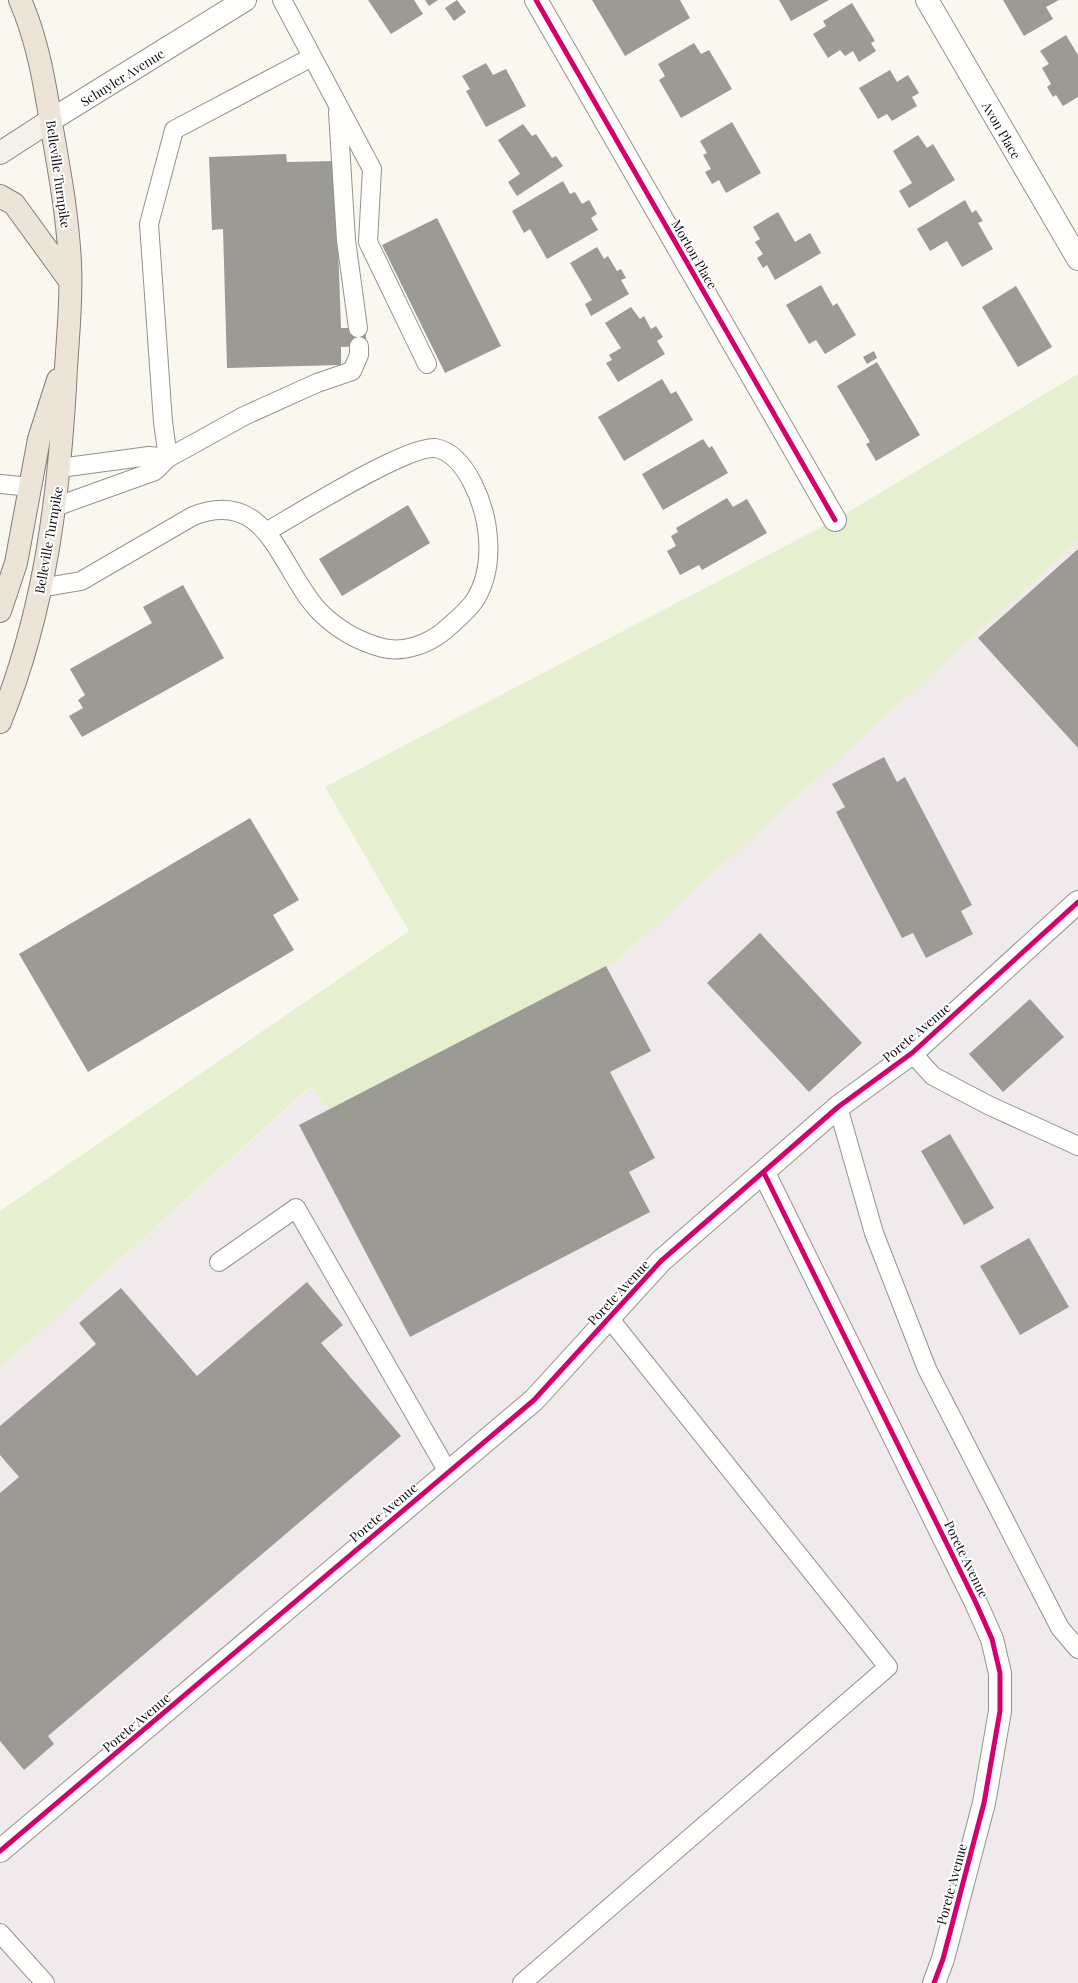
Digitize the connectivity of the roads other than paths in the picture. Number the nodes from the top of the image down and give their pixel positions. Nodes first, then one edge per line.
1 (20, 0) edge
2 (245, 0) edge
3 (282, 0) edge
4 (536, 0) edge
5 (927, 0) edge
6 (312, 57) junction
7 (337, 103) junction
8 (51, 120) junction
9 (0, 153) edge
10 (0, 196) edge
11 (1078, 259) edge
12 (70, 282) junction
13 (358, 328) dead end
14 (359, 346) dead end
15 (67, 352) junction
16 (426, 364) dead end
17 (168, 458) junction
18 (60, 468) junction
19 (0, 484) edge
20 (30, 487) junction
21 (55, 507) junction
22 (835, 520) dead end
23 (266, 532) junction
24 (40, 588) junction
25 (0, 611) edge
26 (0, 722) edge
27 (1078, 902) edge
28 (912, 1053) junction
29 (838, 1107) junction
30 (1078, 1146) edge
31 (764, 1173) junction
32 (219, 1262) dead end
33 (609, 1318) junction
34 (448, 1472) junction
35 (1078, 1649) edge
36 (0, 1851) edge
37 (0, 1933) edge
38 (45, 1983) edge
39 (522, 1983) edge
40 (934, 1983) edge

1 - 8 main road, Belleville Turnpike
2 - 8 street, Schuyler Avenue
3 - 6 lane
4 - 22 street, Morton Place
5 - 11 street, Avon Place
6 - 7 lane
6 - 17 lane
7 - 13 lane
7 - 16 lane
8 - 9 main road, Schuyler Avenue
8 - 12 main road, Belleville Turnpike
10 - 12 main road
12 - 15 main road, Belleville Turnpike
14 - 17 lane
15 - 18 main road, Belleville Turnpike
15 - 20 main road, Belleville Turnpike
17 - 18 lane
17 - 21 lane
18 - 21 main road, Belleville Turnpike
19 - 20 lane
20 - 25 main road, Belleville Turnpike
21 - 24 main road, Belleville Turnpike
23 - 23 lane
23 - 24 lane
24 - 26 main road, Belleville Turnpike
27 - 28 street, Porete Avenue
28 - 29 street, Porete Avenue
28 - 30 lane
29 - 31 street, Porete Avenue
29 - 35 lane
31 - 33 street, Porete Avenue
31 - 40 street, Porete Avenue
32 - 34 lane
33 - 34 street, Porete Avenue
33 - 39 lane
34 - 36 street, Porete Avenue
37 - 38 lane

